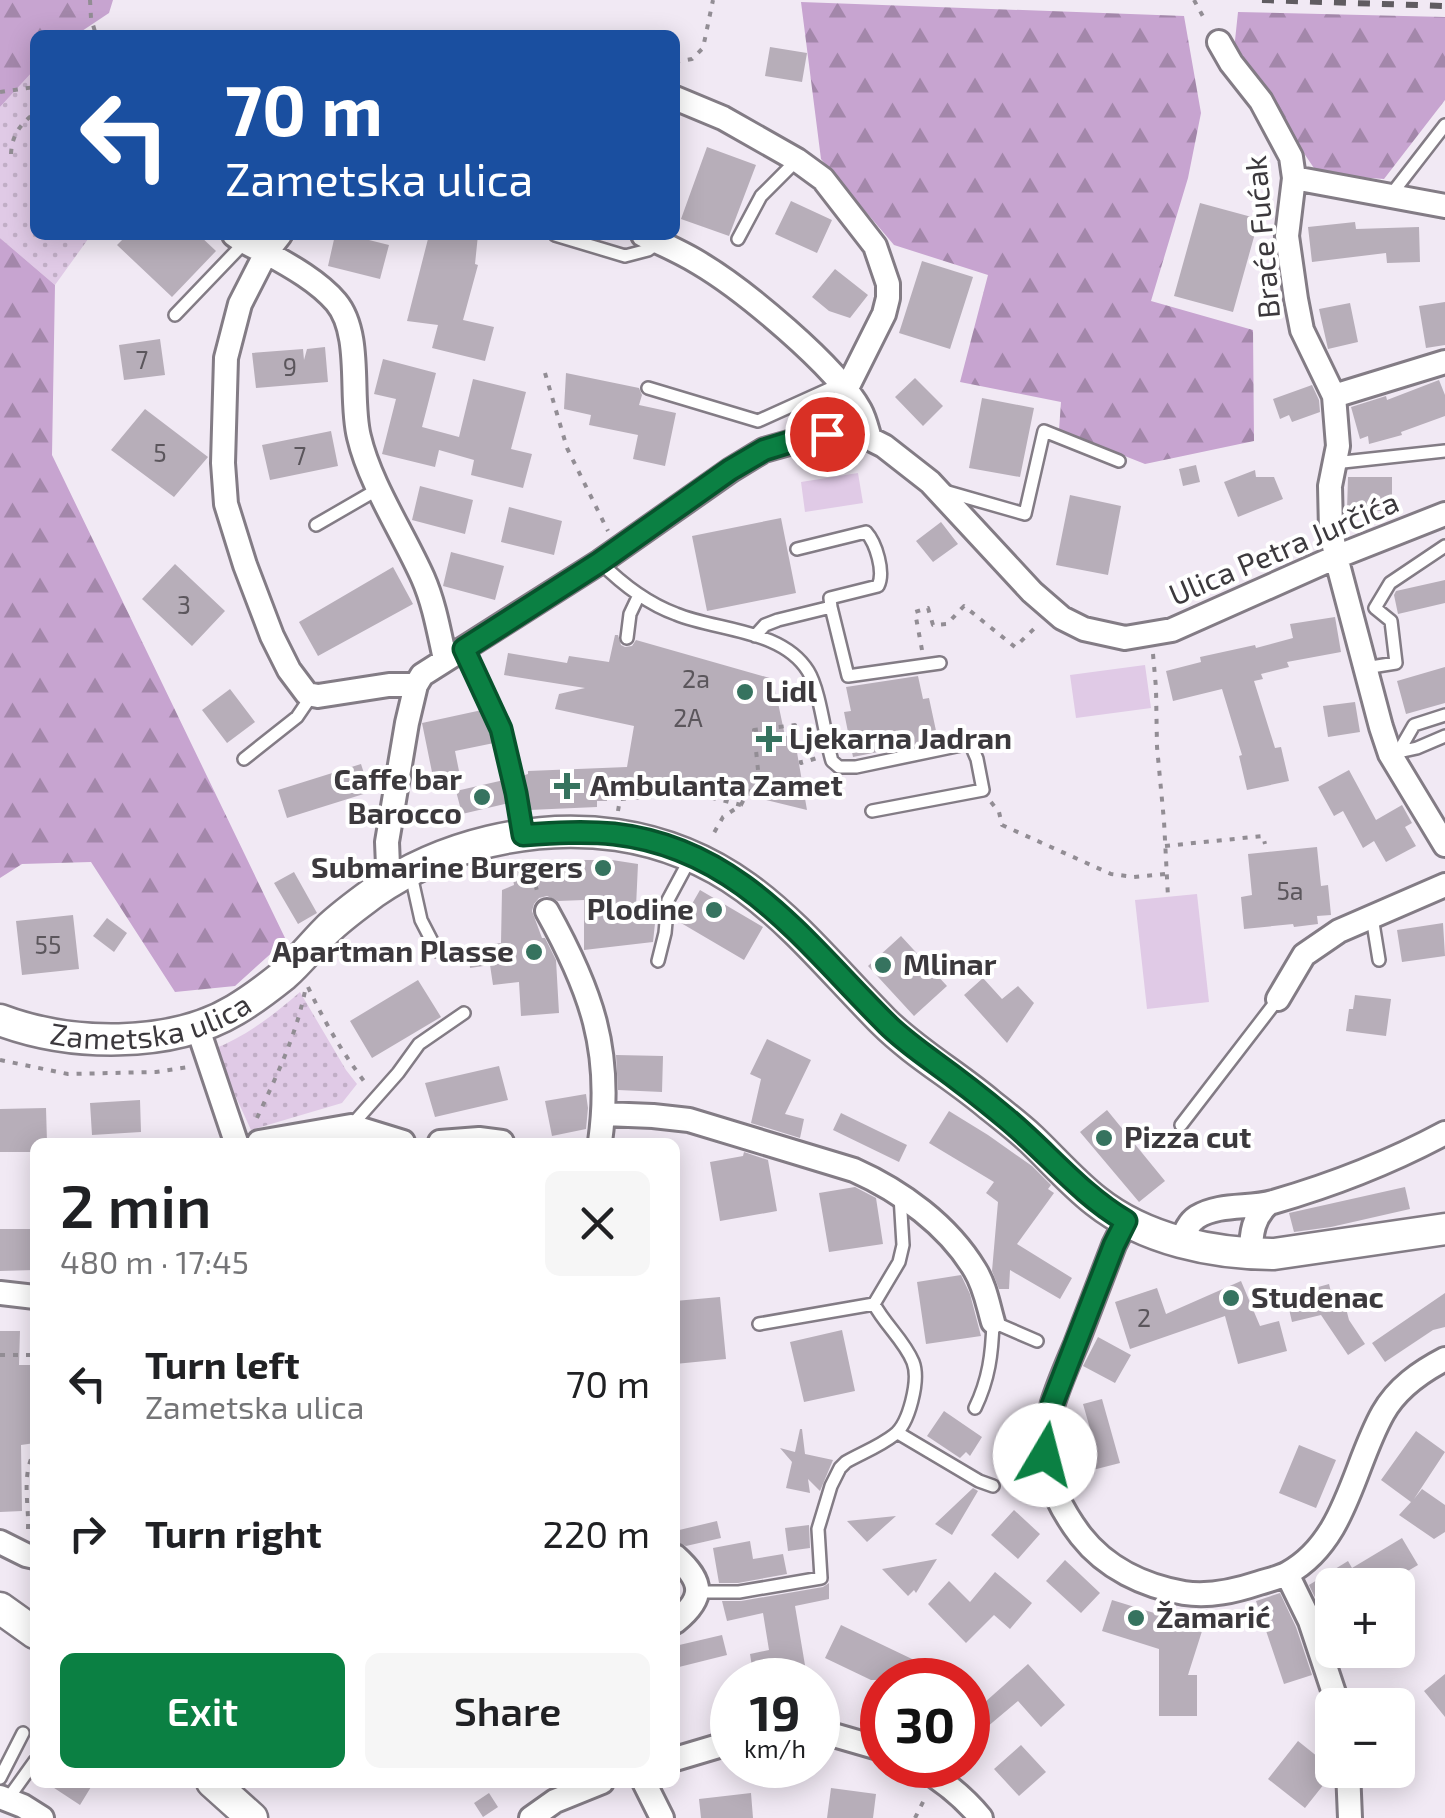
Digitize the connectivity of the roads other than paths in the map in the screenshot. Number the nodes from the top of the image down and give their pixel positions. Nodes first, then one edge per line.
1 (1219, 42) road end
2 (680, 100) edge
3 (1445, 125) edge
4 (798, 160) junction
5 (1294, 178) junction
6 (1390, 196) junction
7 (1445, 206) edge
8 (738, 239) dead end
9 (572, 240) edge
10 (650, 240) edge
11 (655, 240) edge
12 (256, 241) edge
13 (175, 315) dead end
14 (1445, 362) edge
15 (843, 387) junction
16 (648, 388) dead end
17 (1334, 396) junction
18 (870, 440) junction
19 (1445, 451) edge
20 (1120, 461) dead end
21 (1334, 463) junction
22 (380, 488) junction
23 (937, 489) junction
24 (1445, 514) edge
25 (316, 526) dead end
26 (1445, 546) edge
27 (797, 549) dead end
28 (1336, 557) junction
29 (600, 562) junction
30 (640, 595) junction
31 (832, 607) junction
32 (755, 636) junction
33 (627, 638) dead end
34 (455, 654) junction
35 (940, 663) dead end
36 (1365, 668) junction
37 (416, 686) junction
38 (312, 694) junction
39 (1445, 714) edge
40 (1445, 736) edge
41 (1395, 753) junction
42 (244, 760) dead end
43 (872, 811) dead end
44 (524, 843) junction
45 (1445, 845) edge
46 (701, 848) junction
47 (401, 876) junction
48 (1445, 885) edge
49 (547, 912) road end
50 (1372, 917) junction
51 (437, 952) dead end
52 (658, 960) dead end
53 (1379, 960) dead end
54 (1278, 999) joint
55 (464, 1013) dead end
56 (0, 1020) edge
57 (196, 1026) junction
58 (604, 1114) junction
59 (1182, 1125) dead end
60 (351, 1126) junction
61 (258, 1131) edge
62 (1445, 1132) edge
63 (235, 1138) edge
64 (389, 1138) edge
65 (601, 1138) edge
66 (900, 1195) junction
67 (1269, 1203) junction
68 (1126, 1221) junction
69 (1445, 1228) edge
70 (1180, 1242) junction
71 (1251, 1254) junction
72 (0, 1293) edge
73 (30, 1296) edge
74 (874, 1304) junction
75 (993, 1322) junction
76 (759, 1324) dead end
77 (1037, 1341) dead end
78 (1445, 1359) edge
79 (975, 1408) dead end
80 (898, 1433) junction
81 (993, 1486) road end
82 (0, 1542) edge
83 (30, 1556) edge
84 (680, 1561) edge
85 (1288, 1574) junction
86 (698, 1592) junction
87 (0, 1608) edge
88 (680, 1617) edge
89 (30, 1629) edge
90 (1332, 1688) edge
91 (23, 1733) dead end
92 (710, 1749) edge
93 (680, 1758) edge
94 (30, 1766) edge
95 (219, 1788) edge
96 (587, 1788) edge
97 (647, 1788) edge
98 (951, 1788) edge
99 (1349, 1788) edge
100 (2, 1792) edge
101 (42, 1818) edge
102 (252, 1818) edge
103 (531, 1818) edge
104 (662, 1818) edge
105 (981, 1818) edge
106 (1350, 1818) edge

1 - 5 street, Braće Fućak
2 - 4 street
3 - 6 lane
4 - 8 lane
4 - 15 street
5 - 6 street
5 - 17 street, Braće Fućak
6 - 7 street
9 - 10 lane
11 - 15 street
12 - 13 lane
12 - 22 street
12 - 38 street
14 - 17 street
15 - 16 lane
15 - 18 street
17 - 21 street, Braće Fućak
18 - 23 street, Ulica Petra Jurčića
18 - 29 street, Ulica Petra Jurčića
19 - 21 lane
20 - 23 lane
21 - 28 street, Braće Fućak
22 - 25 lane
22 - 34 street
23 - 28 street, Ulica Petra Jurčića
24 - 28 street, Ulica Petra Jurčića
26 - 36 lane
27 - 31 lane
28 - 36 street, Braće Fućak
29 - 30 lane
29 - 34 street, Ulica Petra Jurčića
30 - 32 lane
30 - 33 lane
31 - 32 lane
31 - 35 lane
32 - 43 lane
34 - 37 street, Ulica Petra Jurčića
34 - 44 lane
36 - 41 street, Braće Fućak
37 - 38 street
37 - 47 street
38 - 42 lane
39 - 41 lane
40 - 41 lane
41 - 45 street, Braće Fućak
44 - 46 main road, Zametska ulica
44 - 47 main road, Zametska ulica
46 - 52 lane
46 - 68 main road, Zametska ulica
47 - 51 lane
47 - 57 main road, Zametska ulica
48 - 50 street
49 - 58 street
50 - 53 lane
50 - 54 street
54 - 59 lane
55 - 60 lane
56 - 57 main road, Zametska ulica
57 - 63 street
58 - 65 street
58 - 66 street
60 - 61 street
60 - 64 street
62 - 67 street
66 - 74 lane
66 - 75 street
67 - 70 street
67 - 71 street
68 - 70 main road, Zametska ulica
68 - 85 street
69 - 71 main road, Zametska ulica
70 - 71 main road, Zametska ulica
72 - 73 street
74 - 76 lane
74 - 80 lane
75 - 77 lane
75 - 79 lane
78 - 85 street
80 - 81 lane
80 - 86 lane
82 - 83 street
84 - 86 street
85 - 90 street
86 - 88 street
87 - 89 main road
91 - 100 lane
92 - 93 street
94 - 100 lane
95 - 102 main road
96 - 103 street
97 - 104 street
98 - 105 street
99 - 106 street
100 - 101 street

